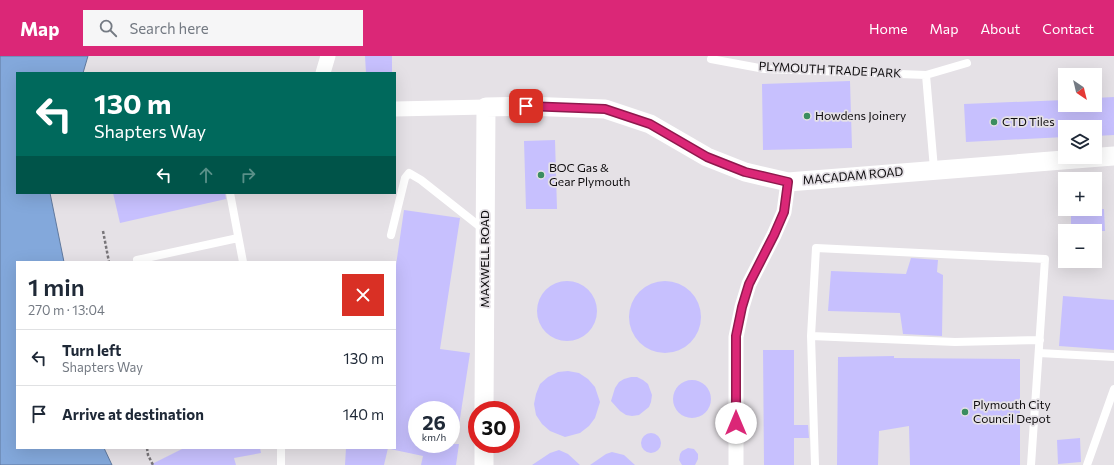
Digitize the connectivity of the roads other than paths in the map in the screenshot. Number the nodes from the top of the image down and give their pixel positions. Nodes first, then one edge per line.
1 (328, 56) edge
2 (711, 59) dead end
3 (967, 63) dead end
4 (323, 72) edge
5 (926, 75) junction
6 (486, 107) junction
7 (396, 110) edge
8 (1114, 156) edge
9 (934, 169) junction
10 (788, 182) junction
11 (230, 194) edge
12 (485, 230) junction
13 (391, 235) dead end
14 (238, 238) junction
15 (137, 260) dead end
16 (243, 261) edge
17 (811, 336) junction
18 (1040, 340) junction
19 (1039, 353) junction
20 (1114, 357) edge
21 (1114, 389) edge
22 (484, 401) edge
23 (281, 449) edge
24 (484, 453) edge
25 (282, 465) edge
26 (484, 465) edge
27 (736, 465) edge
28 (815, 465) edge
29 (1031, 465) edge
30 (1087, 465) edge

1 - 4 street
2 - 5 lane, PLYMOUTH TRADE PARK
3 - 5 lane, PLYMOUTH TRADE PARK
5 - 9 lane
6 - 7 street
6 - 10 street
6 - 12 street, MAXWELL ROAD
8 - 9 street, MACADAM ROAD
9 - 10 street, MACADAM ROAD
10 - 27 street, MACADAM ROAD
11 - 14 lane
12 - 13 lane
12 - 22 street, MAXWELL ROAD
14 - 15 lane
14 - 16 lane
17 - 18 lane
17 - 18 lane
17 - 28 lane
18 - 19 lane
19 - 20 lane
19 - 29 lane
21 - 30 lane
23 - 25 lane
24 - 26 street

